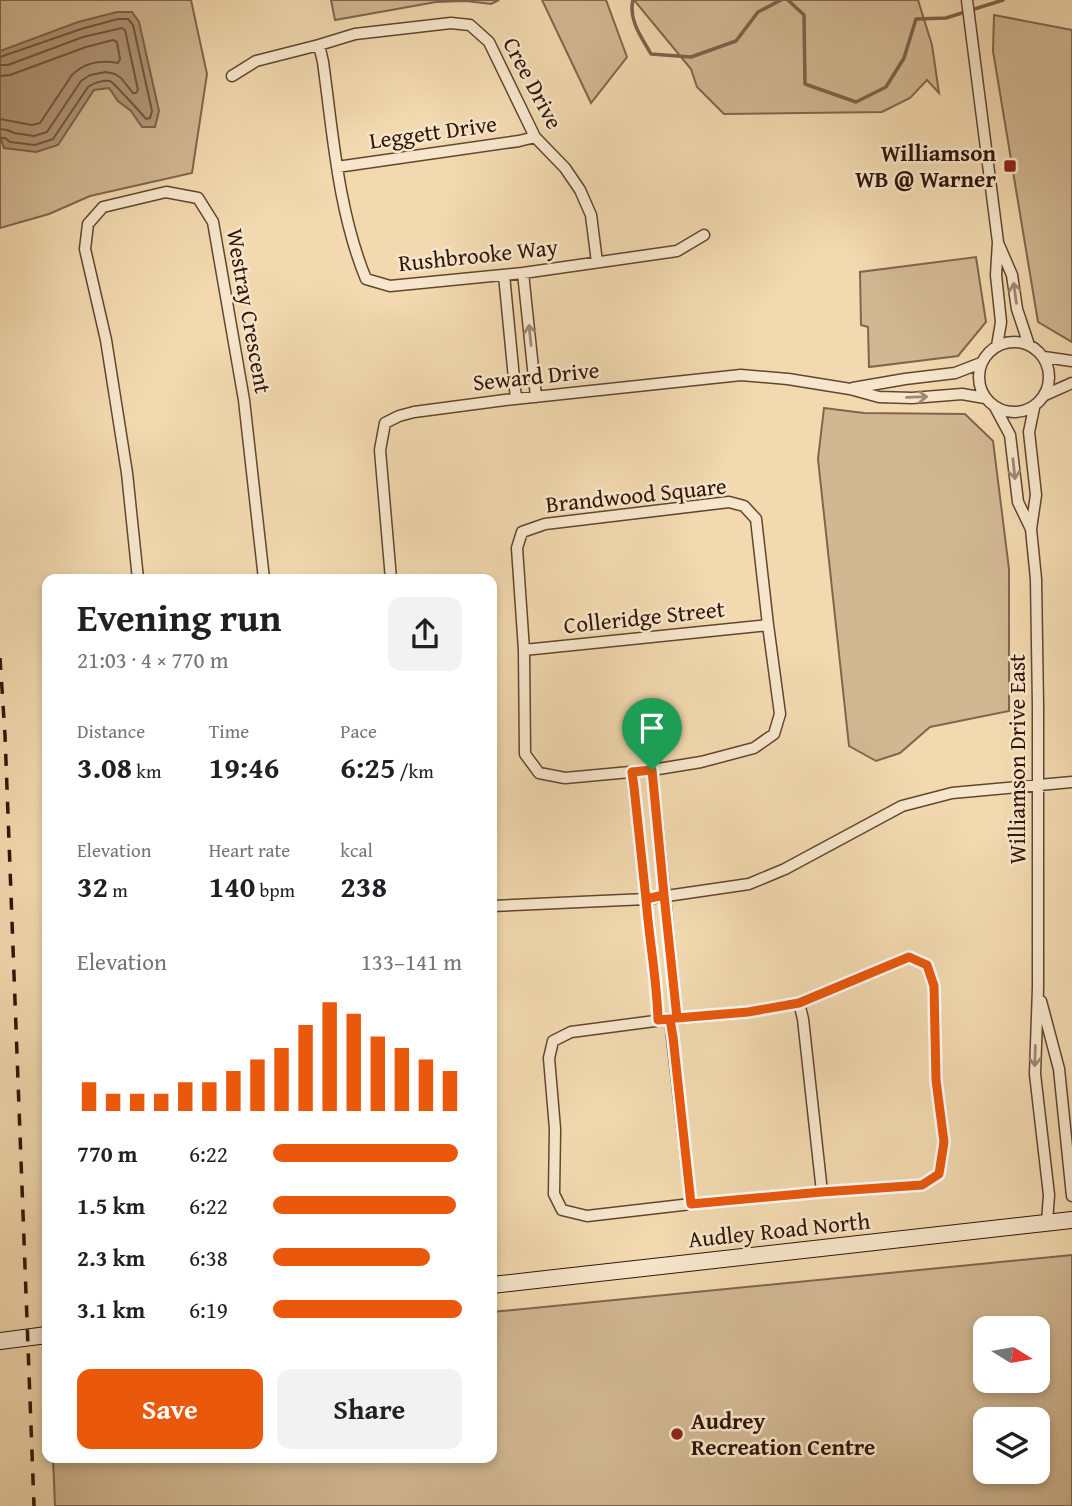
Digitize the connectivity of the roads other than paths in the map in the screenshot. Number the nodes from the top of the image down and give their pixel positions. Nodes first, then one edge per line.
1 (967, 0) edge
2 (319, 46) junction
3 (232, 76) dead end
4 (535, 137) junction
5 (337, 167) junction
6 (704, 234) dead end
7 (998, 242) junction
8 (597, 262) junction
9 (523, 272) junction
10 (504, 275) junction
11 (1030, 345) junction
12 (997, 346) junction
13 (1044, 357) junction
14 (1072, 361) edge
15 (981, 363) junction
16 (1072, 383) edge
17 (850, 389) junction
18 (1045, 396) junction
19 (536, 397) junction
20 (985, 398) junction
21 (516, 399) junction
22 (1034, 408) junction
23 (996, 409) junction
24 (1031, 529) junction
25 (137, 574) edge
26 (263, 574) edge
27 (391, 574) edge
28 (768, 625) junction
29 (524, 650) junction
30 (652, 770) junction
31 (632, 772) junction
32 (1072, 782) edge
33 (1038, 785) junction
34 (664, 895) junction
35 (646, 899) junction
36 (497, 906) edge
37 (1038, 988) junction
38 (799, 1003) junction
39 (674, 1018) junction
40 (658, 1020) junction
41 (822, 1192) junction
42 (1072, 1196) edge
43 (691, 1204) junction
44 (1072, 1220) edge
45 (1047, 1222) junction
46 (497, 1284) edge
47 (42, 1336) edge
48 (0, 1341) edge

1 - 7 street
2 - 3 street, Cree Drive
2 - 4 street, Cree Drive
2 - 5 street, Rushbrooke Way
4 - 5 street, Leggett Drive
4 - 8 street, Cree Drive
5 - 10 street, Rushbrooke Way
6 - 8 street, Rushbrooke Way
11 -> 7 street
7 - 12 street
8 - 9 street, Rushbrooke Way
9 - 10 street, Rushbrooke Way
19 -> 9 street
10 - 21 street
11 - 12 street
11 - 13 street
12 - 15 street
13 - 14 street
13 - 18 street
15 - 17 street, Seward Drive
15 - 20 street
16 - 18 street
17 - 19 street, Seward Drive
17 -> 20 street, Seward Drive
18 - 22 street
19 - 21 street, Seward Drive
20 - 23 street
21 - 27 street, Seward Drive
22 - 23 street
22 - 24 street, Williamson Drive East
23 -> 24 street, Williamson Drive East
24 - 33 street, Williamson Drive East
25 - 26 street, Westray Crescent
28 - 29 street, Colleridge Street
28 - 29 street, Brandwood Square
28 - 30 street, Brandwood Square
29 - 31 street, Brandwood Square
30 - 31 street, Brandwood Square
30 - 34 street
31 - 35 street
32 - 33 street
33 - 34 street
33 - 37 street, Williamson Drive East
34 - 35 street
34 - 39 street
35 - 36 street
35 - 40 street
37 - 42 street, Williamson Drive East
37 -> 45 street, Williamson Drive East
38 - 39 street
38 - 41 street
38 - 41 street
39 - 40 street
39 - 43 street
40 - 43 street
41 - 43 street
44 - 45 street, Audley Road North
45 - 46 street, Audley Road North
47 - 48 street

